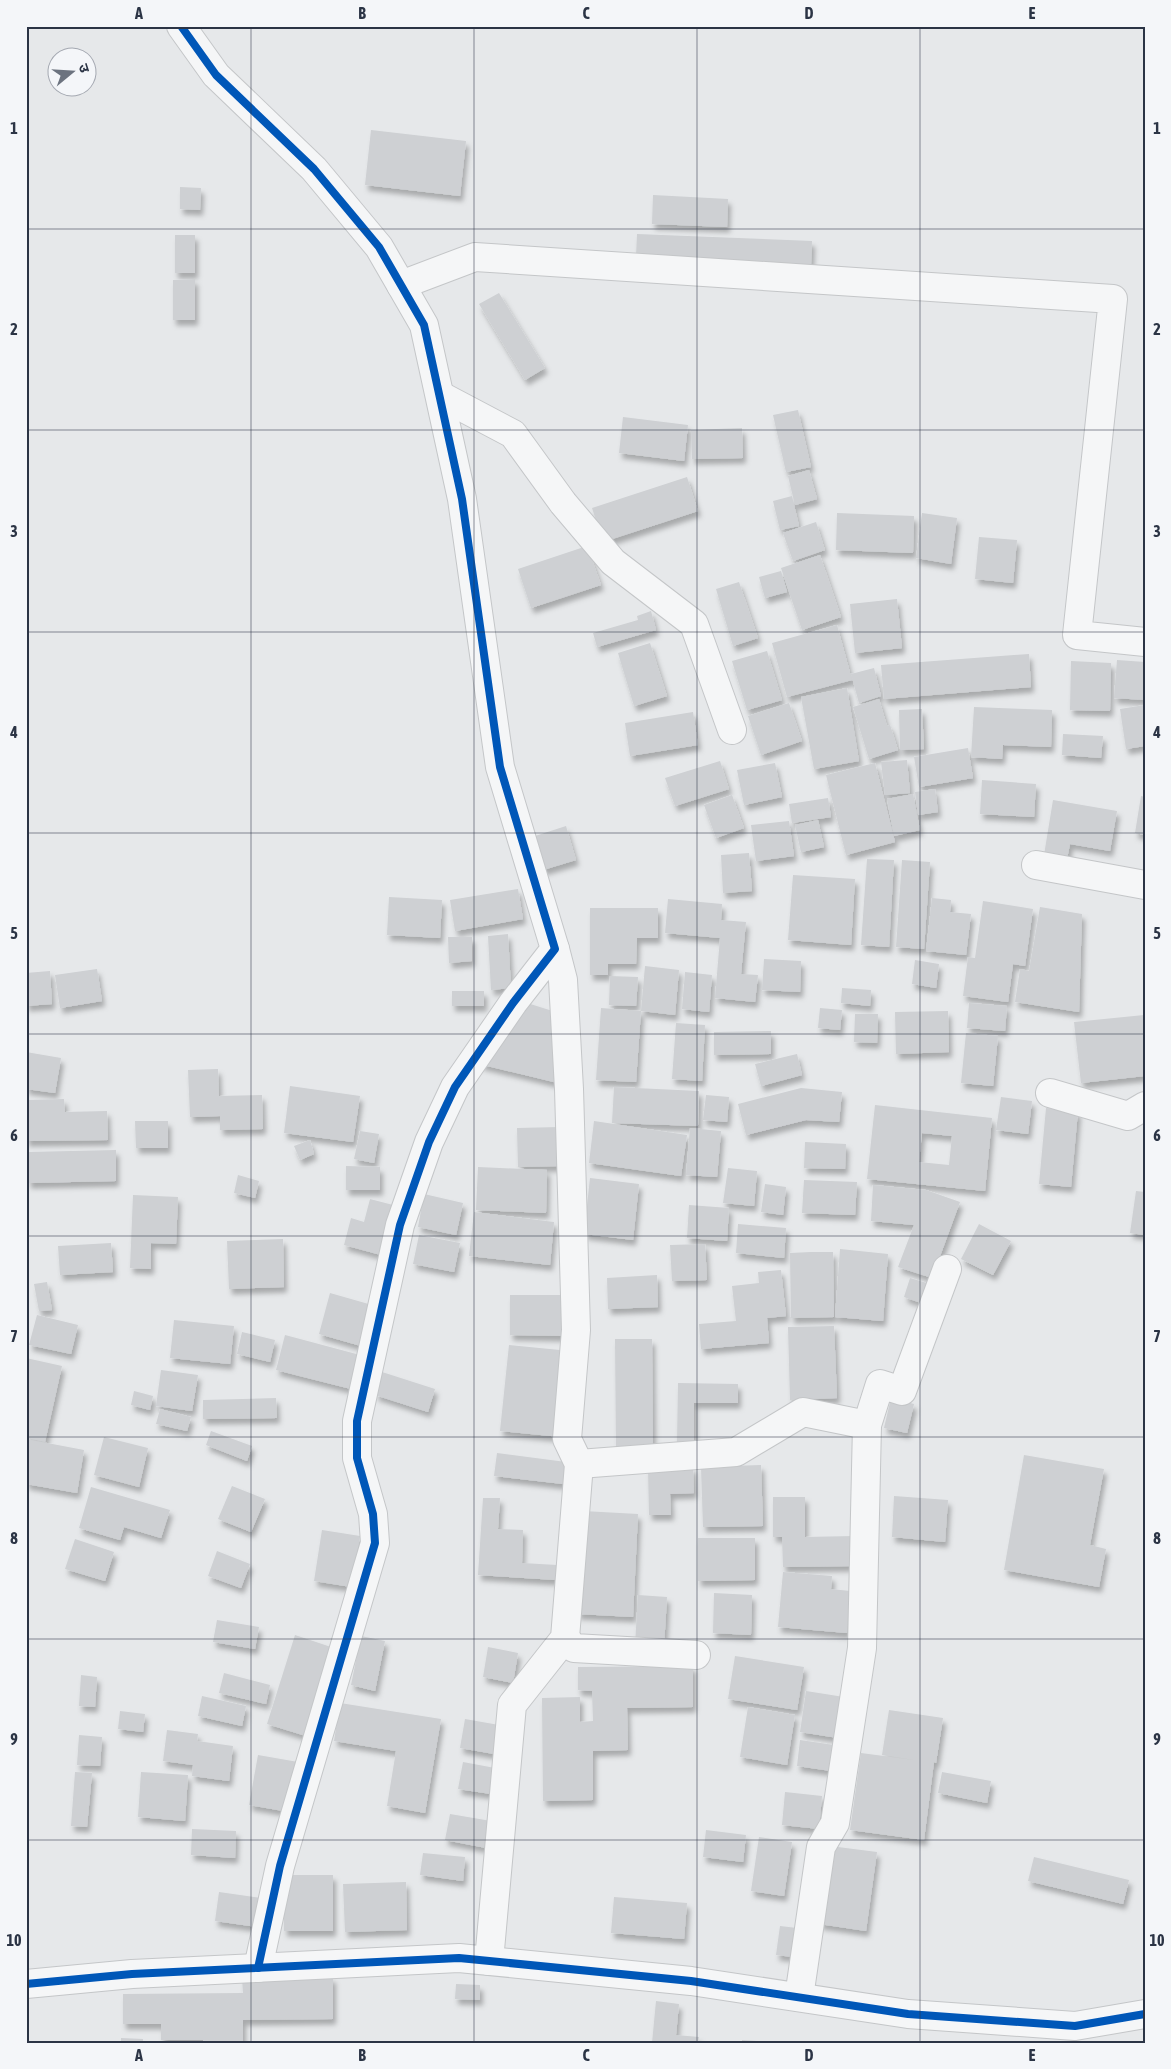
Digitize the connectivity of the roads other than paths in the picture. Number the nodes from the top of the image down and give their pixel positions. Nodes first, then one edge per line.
1 (181, 26) edge
2 (401, 285) junction
3 (441, 396) junction
4 (1145, 642) edge
5 (732, 730) dead end
6 (1036, 865) dead end
7 (1145, 885) edge
8 (555, 949) junction
9 (1050, 1093) dead end
10 (1145, 1106) edge
11 (947, 1269) dead end
12 (867, 1425) junction
13 (579, 1464) junction
14 (565, 1638) junction
15 (696, 1655) dead end
16 (489, 1961) junction
17 (258, 1968) junction
18 (26, 1984) edge
19 (799, 1998) junction
20 (1145, 2014) edge

1 - 2 street
2 - 3 street
2 - 4 street
3 - 5 street
3 - 8 street
6 - 7 street
8 - 13 street
8 - 17 street
9 - 10 street
11 - 12 street
12 - 13 street
12 - 19 street
13 - 14 street
14 - 15 street
14 - 16 street
16 - 17 street
16 - 19 street
17 - 18 street
19 - 20 street

